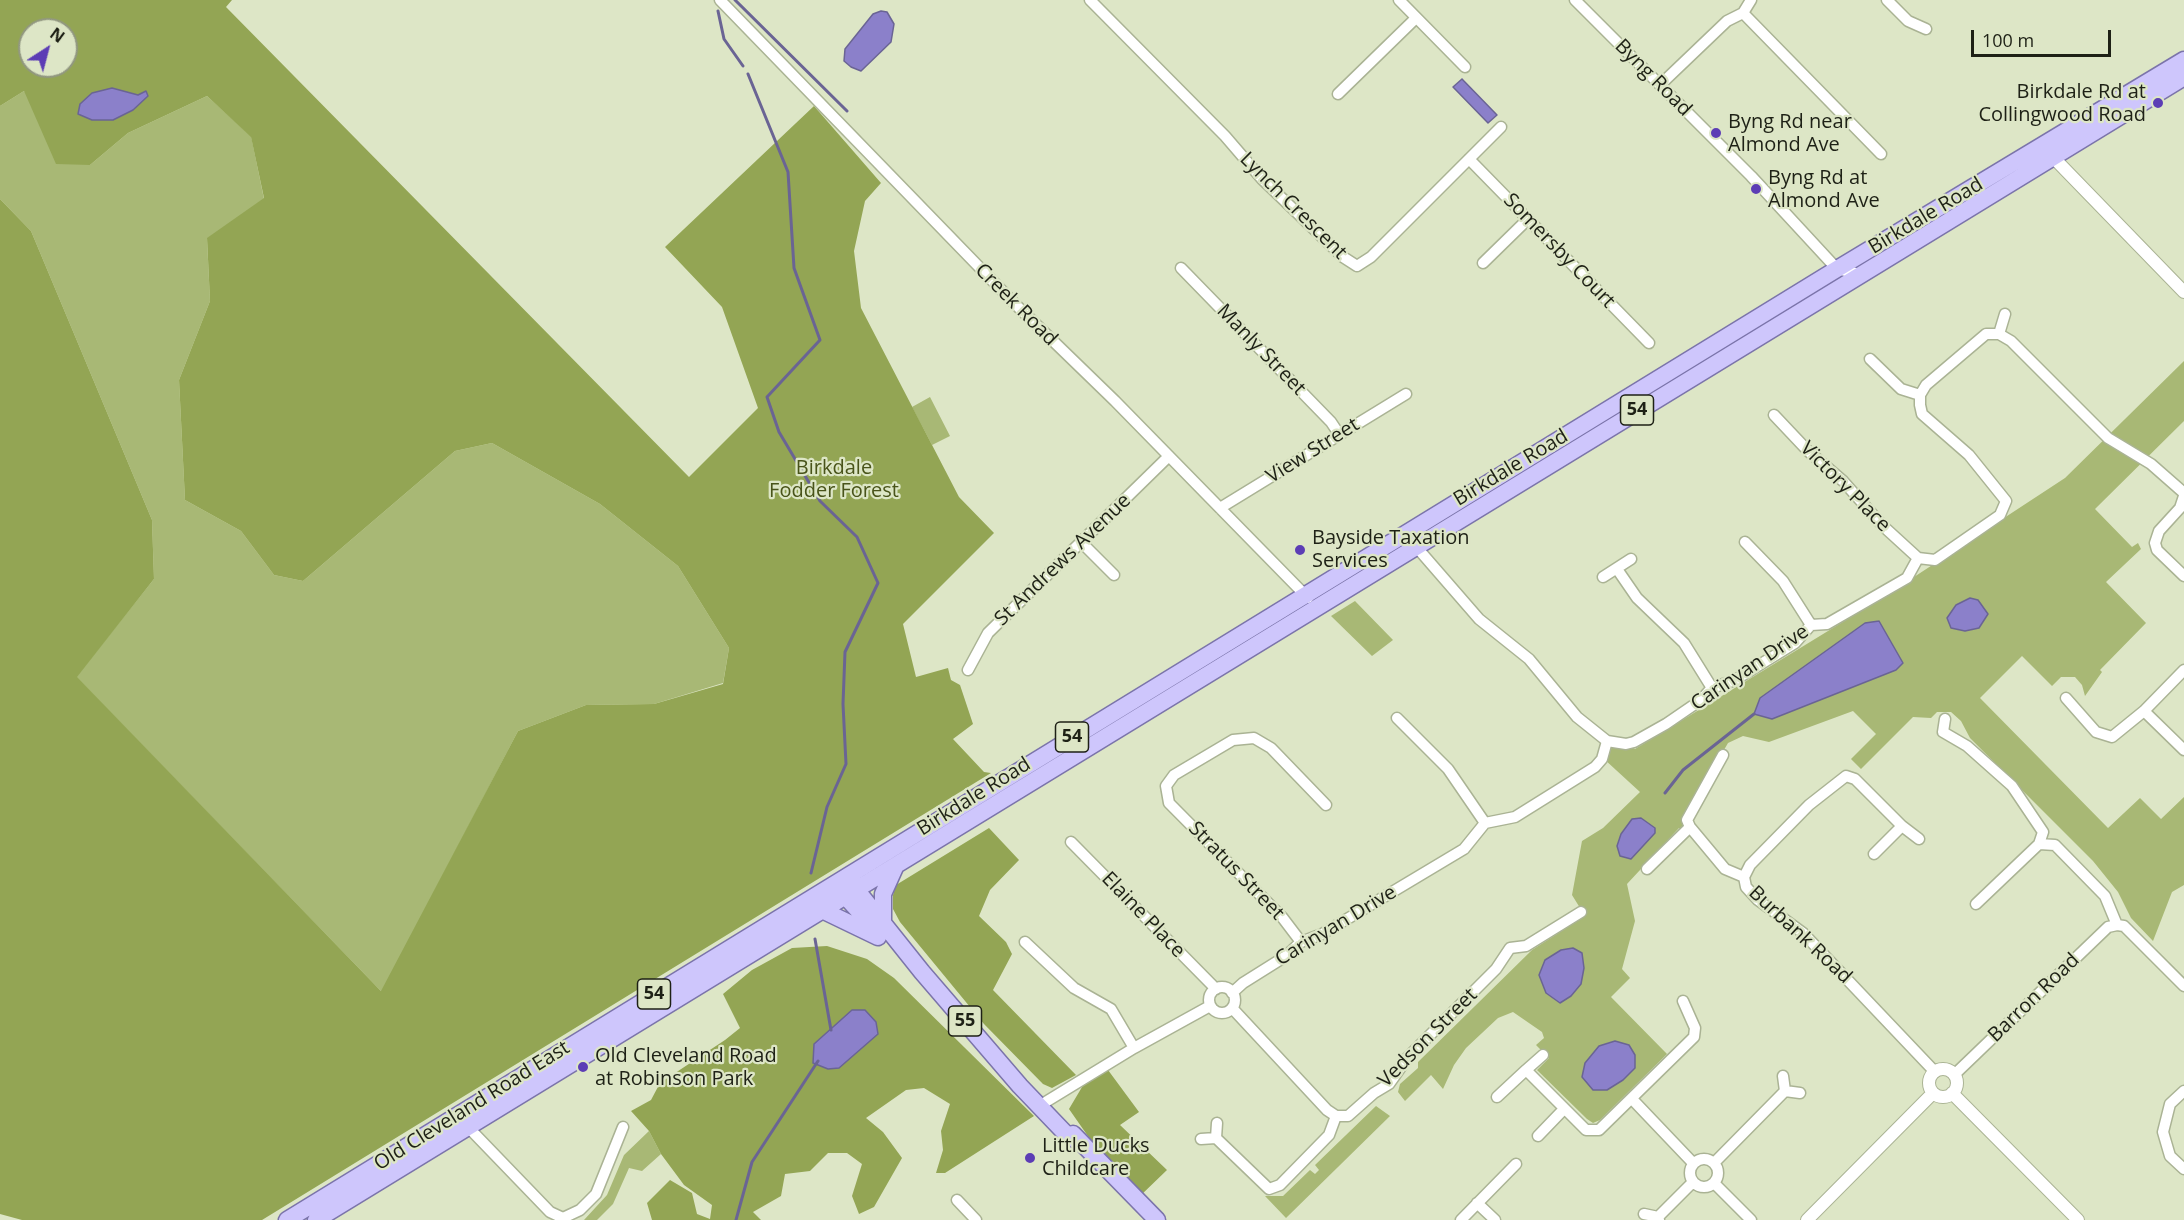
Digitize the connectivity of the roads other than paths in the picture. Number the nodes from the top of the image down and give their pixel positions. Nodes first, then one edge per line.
1 (720, 0) edge
2 (1090, 0) edge
3 (1399, 0) edge
4 (1575, 0) edge
5 (1751, 0) edge
6 (1887, 0) edge
7 (1743, 13) junction
8 (1416, 18) junction
9 (1926, 29) dead end
10 (2184, 60) edge
11 (1465, 68) dead end
12 (2184, 77) edge
13 (1660, 85) junction
14 (1338, 94) dead end
15 (1501, 128) dead end
16 (2047, 152) junction
17 (1881, 154) dead end
18 (1469, 159) junction
19 (1528, 219) junction
20 (1484, 263) dead end
21 (1181, 268) dead end
22 (1836, 269) junction
23 (1860, 274) junction
24 (2184, 292) edge
25 (2006, 314) dead end
26 (1999, 334) junction
27 (1649, 343) dead end
28 (1870, 359) dead end
29 (1406, 394) dead end
30 (1920, 395) junction
31 (1774, 415) dead end
32 (1339, 434) junction
33 (1169, 456) junction
34 (2184, 495) edge
35 (1220, 508) junction
36 (1410, 540) junction
37 (1745, 542) dead end
38 (1082, 543) junction
39 (1918, 558) junction
40 (1631, 559) dead end
41 (1617, 568) junction
42 (1114, 575) dead end
43 (2184, 576) edge
44 (1603, 577) dead end
45 (1311, 600) junction
46 (1811, 625) junction
47 (968, 670) dead end
48 (2184, 670) edge
49 (1712, 688) junction
50 (2066, 698) dead end
51 (2144, 711) junction
52 (1397, 718) dead end
53 (1945, 718) dead end
54 (1607, 741) junction
55 (2184, 750) edge
56 (1723, 755) dead end
57 (1326, 805) dead end
58 (1485, 823) junction
59 (1902, 826) junction
60 (1690, 827) junction
61 (1919, 839) dead end
62 (1071, 842) dead end
63 (2039, 844) junction
64 (1874, 854) dead end
65 (896, 865) junction
66 (1647, 869) dead end
67 (1744, 878) junction
68 (847, 888) junction
69 (1976, 904) dead end
70 (822, 910) junction
71 (1581, 912) dead end
72 (884, 923) junction
73 (2117, 925) junction
74 (886, 941) junction
75 (1025, 942) dead end
76 (1301, 942) junction
77 (922, 972) junction
78 (2184, 986) edge
79 (1215, 989) junction
80 (1232, 993) junction
81 (1683, 1001) dead end
82 (1210, 1006) junction
83 (1232, 1008) junction
84 (1134, 1048) junction
85 (1543, 1055) dead end
86 (1009, 1070) junction
87 (1526, 1070) junction
88 (1935, 1072) junction
89 (1954, 1075) junction
90 (1783, 1076) dead end
91 (1785, 1091) junction
92 (2184, 1091) edge
93 (1800, 1093) dead end
94 (1933, 1093) junction
95 (1953, 1093) junction
96 (1497, 1097) dead end
97 (1632, 1099) junction
98 (1044, 1103) junction
99 (1564, 1109) junction
100 (1336, 1116) junction
101 (1217, 1124) dead end
102 (468, 1127) junction
103 (623, 1127) dead end
104 (1538, 1136) dead end
105 (1216, 1138) junction
106 (1201, 1139) dead end
107 (1078, 1142) junction
108 (1714, 1162) junction
109 (1693, 1163) junction
110 (1516, 1164) dead end
111 (2184, 1169) edge
112 (1693, 1182) junction
113 (1714, 1183) junction
114 (957, 1200) dead end
115 (1477, 1203) junction
116 (1644, 1214) dead end
117 (970, 1218) edge
118 (1658, 1219) edge
119 (287, 1220) edge
120 (316, 1220) edge
121 (1157, 1220) edge
122 (1461, 1220) edge
123 (1495, 1220) edge
124 (1751, 1220) edge
125 (1807, 1220) edge
126 (2078, 1220) edge

1 - 33 street, Creek Road
2 - 18 street, Lynch Crescent
3 - 8 street
4 - 13 street, Byng Road
5 - 7 street
6 - 9 street
7 - 13 street
7 - 17 street
8 - 11 street
8 - 14 street
10 - 16 main road, Birkdale Road / 54
12 - 16 main road, Birkdale Road / 54
13 - 22 street, Byng Road
15 - 18 street, Lynch Crescent
16 - 22 main road, Birkdale Road / 54
16 - 23 main road, Birkdale Road / 54
16 - 24 street
18 - 19 street, Somersby Court
19 - 20 street
19 - 27 street, Somersby Court
21 - 32 street, Manly Street
22 - 23 street
22 - 36 main road, Birkdale Road / 54
23 - 36 main road, Birkdale Road / 54
25 - 26 street
26 - 30 street
26 - 34 street
28 - 30 street
29 - 32 street, View Street
30 - 39 street
31 - 39 street, Victory Place
32 - 35 street, View Street
33 - 35 street, Creek Road
33 - 38 street, St Andrews Avenue
34 - 43 street
35 - 45 street, Creek Road
36 - 45 main road, Birkdale Road / 54
36 - 54 street
37 - 46 street
38 - 42 street
38 - 47 street, St Andrews Avenue
39 - 46 street, Carinyan Drive
40 - 41 street
41 - 44 street
41 - 49 street
45 - 65 main road, Birkdale Road / 54
45 - 68 main road, Birkdale Road / 54
46 - 49 street, Carinyan Drive
48 - 51 street
49 - 54 street, Carinyan Drive
50 - 51 street
51 - 55 street
52 - 58 street
53 - 63 street
54 - 58 street
56 - 60 street
57 - 76 street, Stratus Street
58 - 76 street, Carinyan Drive
59 - 61 street
59 - 64 street
59 - 67 street
60 - 66 street
60 - 67 street, Burbank Road
62 - 79 street, Elaine Place
63 - 69 street
63 - 73 street
65 - 68 main road, Birkdale Road / 54
65 - 72 main road
67 - 88 street, Burbank Road
68 - 70 main road, Old Cleveland Road East / 54
68 - 72 main road, 55
68 - 74 main road, 55
68 - 119 main road, Old Cleveland Road East / 54
70 - 74 main road
70 - 102 main road, Old Cleveland Road East / 54
71 - 100 street, Vedson Street
72 - 77 main road, 55
73 - 78 street
73 - 89 street, Barron Road
74 - 77 main road, 55
75 - 84 street
76 - 80 street, Carinyan Drive
77 - 86 main road, 55
79 - 80 street
79 - 82 street
80 - 83 street
81 - 97 street
82 - 83 street
82 - 84 street
83 - 100 street
84 - 98 street
85 - 87 street
86 - 98 main road, 55
86 - 107 main road, 55
87 - 96 street
87 - 99 street
88 - 89 street
88 - 94 street
89 - 95 street
90 - 91 street
91 - 93 street
91 - 108 street
92 - 111 street
94 - 95 street
94 - 125 street
95 - 126 street
97 - 99 street
97 - 109 street
98 - 107 main road, 55
99 - 104 street
100 - 105 street
101 - 105 street
102 - 103 street
102 - 120 main road, Old Cleveland Road East / 54
105 - 106 street
107 - 121 main road, 55
108 - 109 street
108 - 113 street
109 - 112 street
110 - 115 street
112 - 113 street
112 - 118 street
113 - 124 street
114 - 117 street
115 - 122 street
115 - 123 street
116 - 118 street

